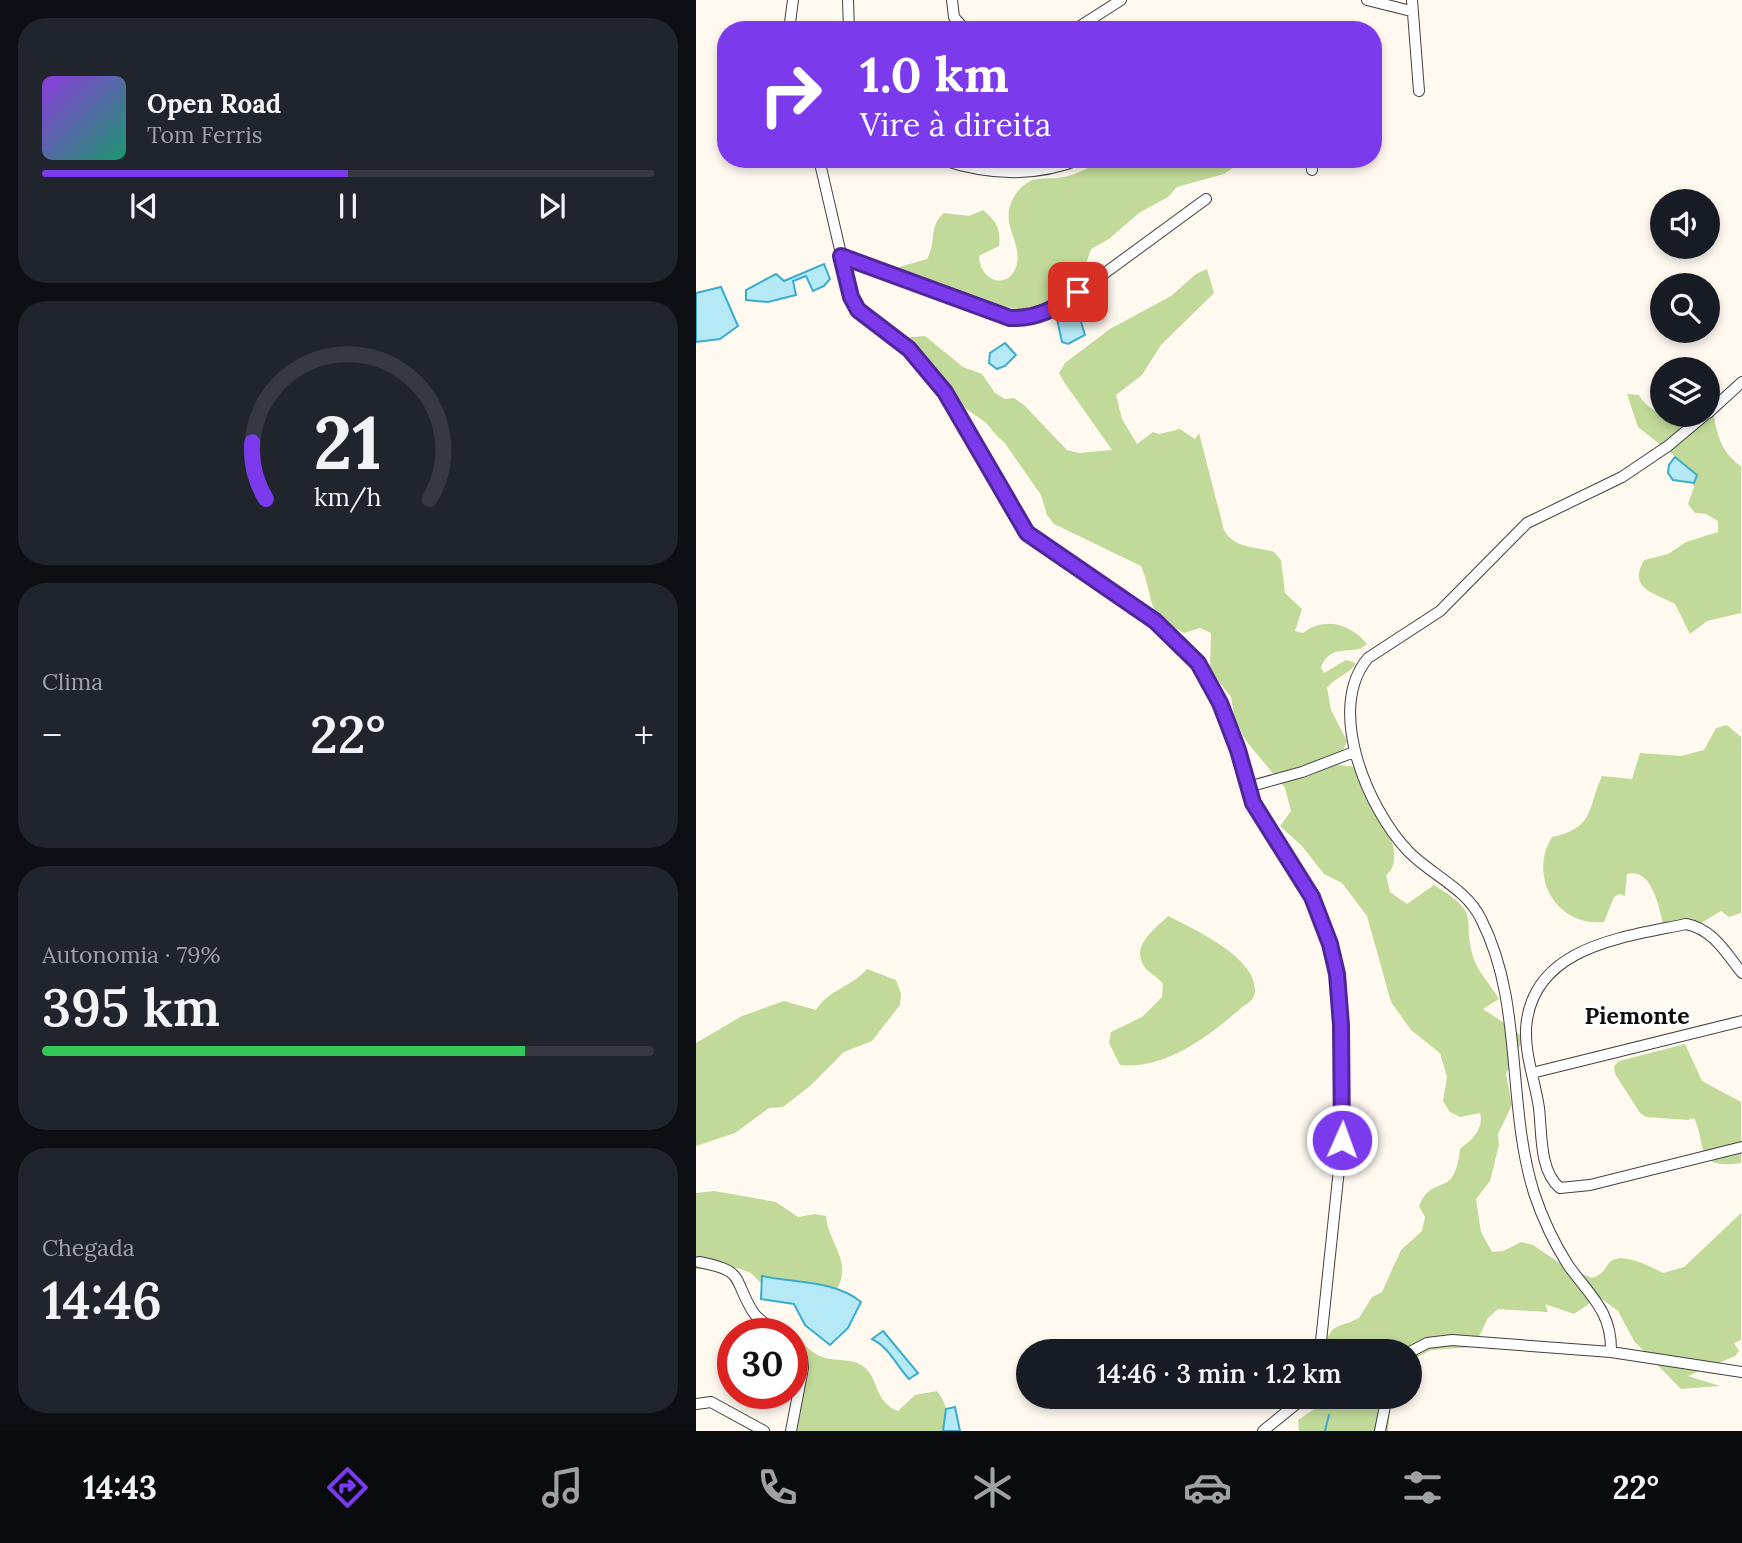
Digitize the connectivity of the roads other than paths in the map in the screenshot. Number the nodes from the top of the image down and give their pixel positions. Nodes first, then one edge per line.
1 (793, 0) edge
2 (848, 0) edge
3 (952, 0) edge
4 (1121, 0) edge
5 (1367, 0) edge
6 (1411, 5) edge
7 (790, 21) edge
8 (849, 21) edge
9 (957, 21) edge
10 (1088, 21) edge
11 (1419, 91) dead end
12 (821, 168) edge
13 (966, 168) edge
14 (1052, 168) edge
15 (1206, 199) dead end
16 (841, 256) junction
17 (1741, 382) edge
18 (1720, 401) edge
19 (1691, 427) edge
20 (1354, 752) junction
21 (1248, 787) junction
22 (1741, 973) edge
23 (1741, 1021) edge
24 (1532, 1073) junction
25 (1535, 1087) junction
26 (1516, 1100) junction
27 (1538, 1103) junction
28 (1741, 1147) edge
29 (699, 1262) dead end
30 (759, 1318) edge
31 (1321, 1339) edge
32 (1422, 1346) edge
33 (1611, 1352) junction
34 (1741, 1372) edge
35 (696, 1404) edge
36 (795, 1409) edge
37 (1290, 1409) edge
38 (1384, 1409) edge
39 (764, 1431) edge
40 (791, 1431) edge
41 (1263, 1431) edge
42 (1380, 1431) edge

1 - 7 street
2 - 8 street
3 - 9 street
4 - 10 street
5 - 6 street
6 - 11 street
12 - 16 street
13 - 14 street
15 - 16 street
16 - 21 street
17 - 18 street
19 - 20 street
20 - 21 street
20 - 26 street
21 - 31 street
22 - 24 street
23 - 24 street
24 - 25 street
25 - 26 street
25 - 27 street
26 - 27 street
26 - 33 street
27 - 28 street
29 - 30 street
32 - 33 street
33 - 34 street
35 - 39 street
36 - 40 street
37 - 41 street
38 - 42 street

